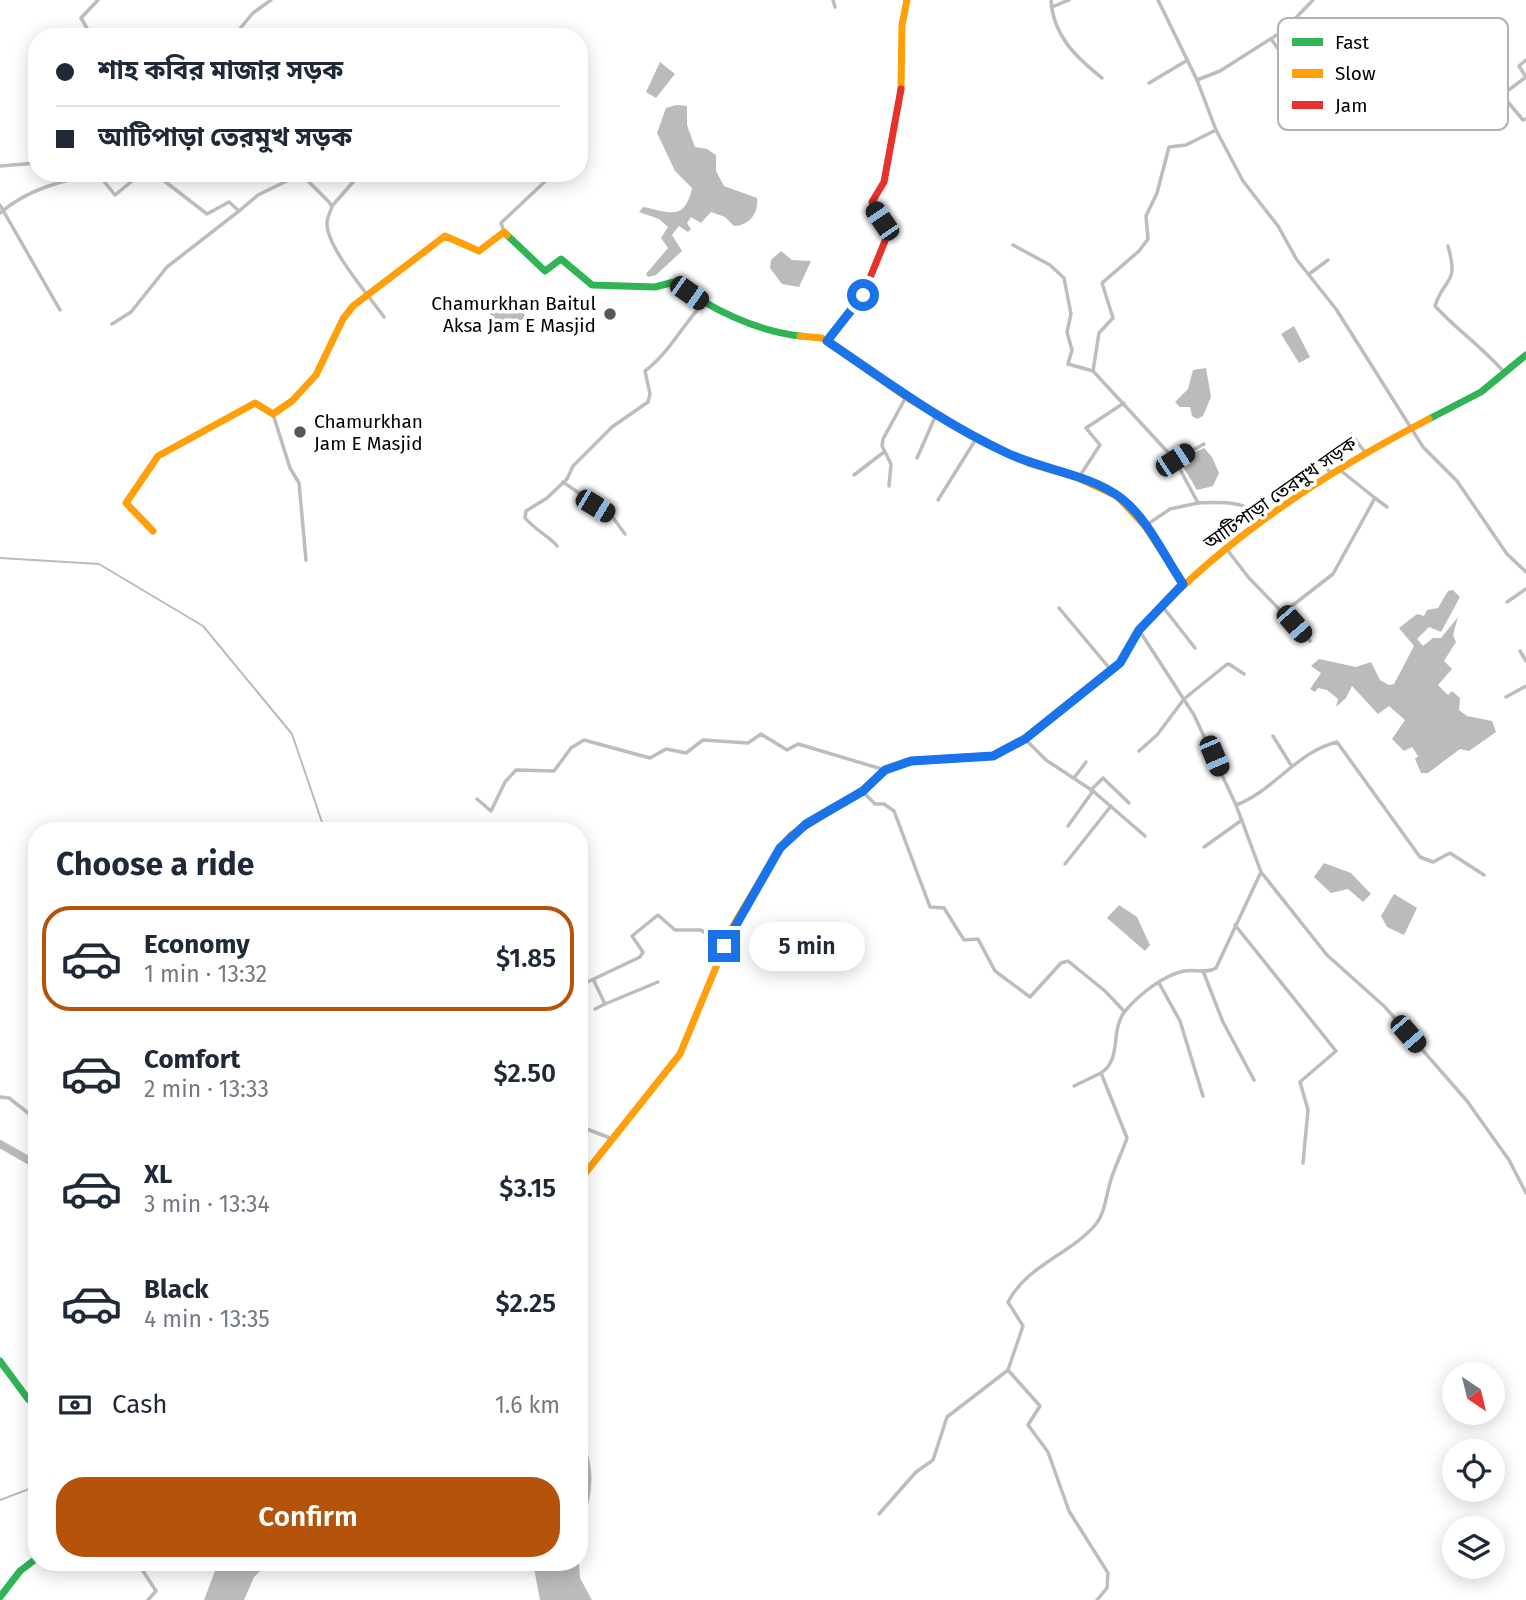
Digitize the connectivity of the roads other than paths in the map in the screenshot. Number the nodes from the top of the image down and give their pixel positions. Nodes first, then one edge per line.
1 (98, 0) edge
2 (271, 0) edge
3 (833, 0) edge
4 (907, 0) edge
5 (1051, 0) edge
6 (1069, 0) edge
7 (1158, 0) edge
8 (1313, 0) edge
9 (835, 7) dead end
10 (1052, 7) junction
11 (1296, 18) edge
12 (86, 28) edge
13 (240, 28) edge
14 (1278, 35) edge
15 (1271, 39) junction
16 (1278, 49) edge
17 (1526, 60) edge
18 (1186, 61) junction
19 (1102, 78) dead end
20 (1197, 80) junction
21 (1149, 83) dead end
22 (1508, 91) edge
23 (1508, 102) edge
24 (1526, 120) edge
25 (1216, 130) junction
26 (28, 164) edge
27 (0, 166) edge
28 (65, 182) edge
29 (105, 182) edge
30 (132, 182) edge
31 (166, 182) edge
32 (284, 182) edge
33 (310, 182) edge
34 (353, 182) edge
35 (544, 182) edge
36 (0, 205) edge
37 (332, 207) junction
38 (239, 211) junction
39 (1, 212) edge
40 (504, 232) junction
41 (1013, 246) dead end
42 (1448, 246) dead end
43 (1328, 260) dead end
44 (1309, 274) junction
45 (368, 295) junction
46 (703, 303) junction
47 (60, 310) dead end
48 (384, 317) dead end
49 (112, 324) dead end
50 (827, 341) junction
51 (1526, 355) edge
52 (1093, 371) junction
53 (1505, 373) junction
54 (906, 397) junction
55 (1125, 403) junction
56 (273, 415) junction
57 (936, 415) junction
58 (1409, 427) junction
59 (1351, 434) dead end
60 (977, 437) junction
61 (1204, 444) dead end
62 (884, 452) junction
63 (1365, 452) junction
64 (917, 458) dead end
65 (1317, 458) dead end
66 (1175, 460) junction
67 (1335, 471) junction
68 (854, 475) dead end
69 (1078, 478) junction
70 (563, 482) junction
71 (889, 486) dead end
72 (1375, 498) junction
73 (938, 500) dead end
74 (1198, 503) junction
75 (1387, 507) dead end
76 (1262, 519) junction
77 (1145, 526) junction
78 (153, 531) dead end
79 (625, 534) dead end
80 (557, 547) dead end
81 (1225, 547) junction
82 (306, 560) dead end
83 (1526, 572) edge
84 (1183, 584) junction
85 (1526, 589) edge
86 (1507, 602) dead end
87 (1163, 607) junction
88 (1059, 608) dead end
89 (1284, 612) junction
90 (1139, 630) junction
91 (1310, 641) dead end
92 (1195, 648) dead end
93 (1520, 651) dead end
94 (1526, 662) edge
95 (1111, 670) junction
96 (1244, 674) dead end
97 (1526, 686) edge
98 (1506, 697) dead end
99 (1184, 699) junction
100 (1273, 736) dead end
101 (1025, 739) junction
102 (1139, 751) dead end
103 (1086, 762) dead end
104 (1291, 765) junction
105 (885, 770) junction
106 (1074, 778) junction
107 (1092, 790) junction
108 (863, 791) junction
109 (477, 799) dead end
110 (1129, 803) dead end
111 (1236, 805) junction
112 (1111, 806) junction
113 (1242, 820) junction
114 (1068, 826) dead end
115 (1145, 836) dead end
116 (1204, 847) dead end
117 (1065, 864) dead end
118 (1261, 872) junction
119 (1484, 875) dead end
120 (1235, 925) junction
121 (724, 946) junction
122 (1203, 971) junction
123 (593, 980) junction
124 (588, 982) edge
125 (658, 982) dead end
126 (1159, 983) junction
127 (605, 1004) junction
128 (595, 1009) dead end
129 (1124, 1012) junction
130 (1101, 1073) junction
131 (1254, 1080) dead end
132 (1074, 1086) dead end
133 (1203, 1096) dead end
134 (0, 1097) edge
135 (28, 1113) edge
136 (588, 1129) edge
137 (610, 1138) junction
138 (1303, 1163) dead end
139 (588, 1169) edge
140 (1526, 1193) edge
141 (0, 1361) edge
142 (1008, 1370) junction
143 (28, 1399) edge
144 (879, 1514) dead end
145 (28, 1565) edge
146 (143, 1571) edge
147 (0, 1597) edge
148 (148, 1600) edge
149 (1097, 1600) edge

1 - 12 street
2 - 13 street
3 - 9 street
4 - 50 street
5 - 10 street
6 - 10 street
7 - 18 street
8 - 11 street
10 - 19 street
14 - 15 street
15 - 16 street
15 - 20 street
17 - 22 street
18 - 20 street
18 - 21 street
20 - 25 street
23 - 24 street
25 - 44 street
25 - 52 street
26 - 27 street
28 - 39 street
29 - 30 street
31 - 38 street
32 - 38 street
33 - 37 street
34 - 37 street
35 - 40 street
36 - 39 street
37 - 45 street
38 - 49 street
39 - 47 street
40 - 45 street
40 - 46 street
41 - 52 street
42 - 53 street
43 - 44 street
44 - 58 street
45 - 48 street
45 - 56 street
46 - 50 street
46 - 70 street
50 - 54 street
51 - 53 street, আটিপাড়া তেরমুখ সড়ক
52 - 55 street
53 - 58 street, আটিপাড়া তেরমুখ সড়ক
54 - 57 street
54 - 62 street
55 - 66 street
55 - 69 street
56 - 78 street
56 - 82 street
57 - 60 street
57 - 64 street
58 - 63 street, আটিপাড়া তেরমুখ সড়ক
58 - 83 street
59 - 63 street
60 - 69 street
60 - 73 street
61 - 66 street
62 - 68 street
62 - 71 street
63 - 67 street, আটিপাড়া তেরমুখ সড়ক
65 - 67 street
66 - 74 street
67 - 72 street
67 - 76 street, আটিপাড়া তেরমুখ সড়ক
69 - 77 street
70 - 79 street
70 - 80 street
72 - 75 street
72 - 89 street
74 - 76 street
74 - 77 street
76 - 81 street, আটিপাড়া তেরমুখ সড়ক
77 - 84 street
81 - 84 street, আটিপাড়া তেরমুখ সড়ক
81 - 89 street
84 - 87 street, আটিপাড়া তেরমুখ সড়ক
85 - 86 street
87 - 90 street, আটিপাড়া তেরমুখ সড়ক
87 - 92 street
88 - 95 street
89 - 91 street
90 - 95 street, আটিপাড়া তেরমুখ সড়ক
90 - 99 street
93 - 94 street
95 - 101 street, আটিপাড়া তেরমুখ সড়ক
96 - 99 street
97 - 98 street
99 - 102 street
99 - 111 street
100 - 104 street
101 - 105 street, আটিপাড়া তেরমুখ সড়ক
101 - 106 street
103 - 106 street
104 - 111 street
104 - 119 street
105 - 108 street, আটিপাড়া তেরমুখ সড়ক
105 - 109 street
106 - 107 street
107 - 110 street
107 - 112 street
107 - 114 street
108 - 121 street, আটিপাড়া তেরমুখ সড়ক
108 - 129 street
111 - 113 street
112 - 115 street
112 - 117 street
113 - 116 street
113 - 118 street
118 - 120 street
118 - 140 street
120 - 122 street
120 - 138 street
121 - 123 street
121 - 137 street, আটিপাড়া তেরমুখ সড়ক
122 - 126 street
122 - 131 street
123 - 124 street
123 - 127 street
125 - 127 street
126 - 129 street
126 - 133 street
127 - 128 street
129 - 130 street
130 - 132 street
130 - 142 street
134 - 135 street
136 - 137 street
137 - 139 street, আটিপাড়া তেরমুখ সড়ক
141 - 143 street
142 - 144 street
142 - 149 street
145 - 147 street
146 - 148 street

